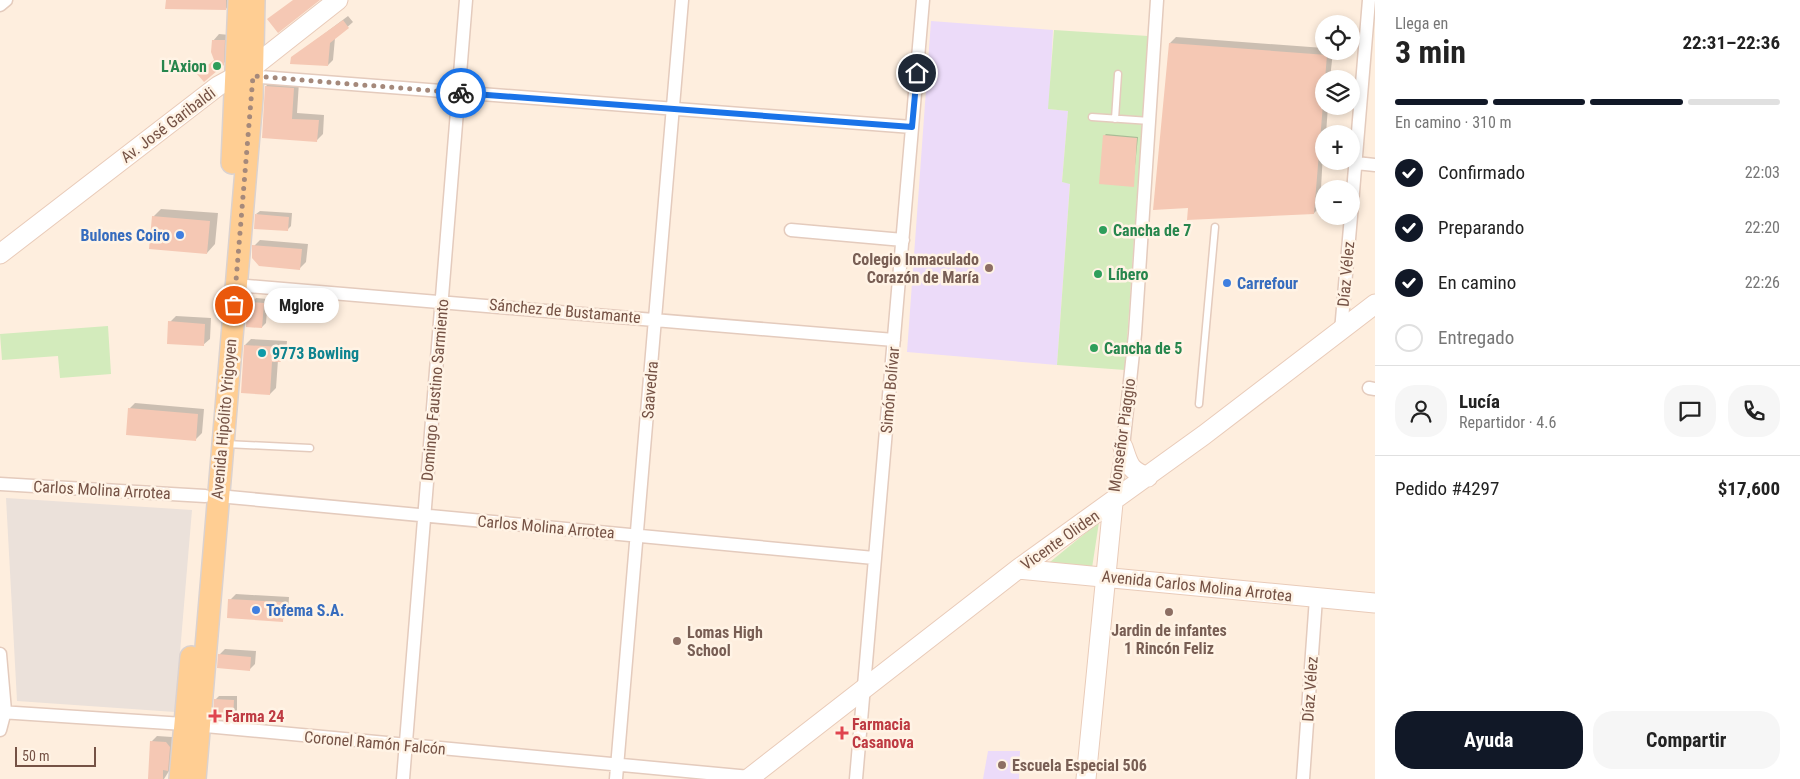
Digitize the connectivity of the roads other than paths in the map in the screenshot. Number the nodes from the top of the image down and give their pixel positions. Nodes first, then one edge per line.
1 (6, 0) edge
2 (239, 0) edge
3 (254, 0) edge
4 (338, 0) edge
5 (466, 0) edge
6 (682, 0) edge
7 (923, 0) edge
8 (1157, 0) edge
9 (1369, 0) edge
10 (0, 5) edge
11 (248, 73) junction
12 (1118, 74) dead end
13 (459, 93) junction
14 (672, 108) junction
15 (1092, 117) dead end
16 (1114, 119) junction
17 (1150, 121) junction
18 (1359, 125) edge
19 (912, 127) junction
20 (1360, 163) edge
21 (1375, 165) edge
22 (1350, 225) edge
23 (1215, 227) dead end
24 (791, 230) dead end
25 (903, 240) junction
26 (0, 254) edge
27 (235, 285) junction
28 (442, 301) junction
29 (1375, 304) edge
30 (656, 318) junction
31 (1340, 332) junction
32 (894, 340) junction
33 (1199, 404) dead end
34 (222, 444) junction
35 (1123, 447) junction
36 (310, 448) dead end
37 (1148, 477) junction
38 (0, 484) edge
39 (211, 496) junction
40 (1113, 503) junction
41 (424, 516) junction
42 (636, 535) junction
43 (874, 558) junction
44 (1018, 569) junction
45 (1105, 577) junction
46 (1316, 598) junction
47 (1375, 603) edge
48 (0, 654) edge
49 (864, 688) junction
50 (2, 712) edge
51 (192, 725) junction
52 (0, 730) edge
53 (405, 746) junction
54 (618, 764) junction
55 (749, 778) edge
56 (180, 779) edge
57 (195, 779) edge
58 (402, 779) edge
59 (616, 779) edge
60 (856, 779) edge
61 (1086, 779) edge
62 (1303, 779) edge

1 - 10 street
2 - 11 main road, Avenida Hipólito Yrigoyen
3 - 11 main road, Avenida Hipólito Yrigoyen
4 - 11 street, Av. José Garibaldi
5 - 13 street, Domingo Faustino Sarmiento
6 - 14 street, Saavedra
7 - 19 street, Simón Bolívar
8 - 17 street, Monseñor Piaggio
9 - 18 street, Díaz Vélez
11 - 13 street
11 - 26 street, Av. José Garibaldi
11 - 27 main road, Avenida Hipólito Yrigoyen
11 - 39 main road, Avenida Hipólito Yrigoyen
12 - 16 lane
13 - 14 street
13 - 28 street, Domingo Faustino Sarmiento
14 - 19 street
14 - 30 street, Saavedra
15 - 16 lane
16 - 17 lane
17 - 35 street, Monseñor Piaggio
19 - 25 street, Simón Bolívar
20 - 21 street
22 - 31 street, Díaz Vélez
23 - 33 lane
24 - 25 street
25 - 32 street, Simón Bolívar
27 - 28 street, Sánchez de Bustamante
27 - 34 main road, Avenida Hipólito Yrigoyen
28 - 30 street, Sánchez de Bustamante
28 - 41 street, Domingo Faustino Sarmiento
29 - 31 street, Vicente Oliden
30 - 32 street, Sánchez de Bustamante
30 - 42 street, Saavedra
31 - 37 street, Vicente Oliden
32 - 43 street, Simón Bolívar
34 - 36 lane
34 - 39 main road, Avenida Hipólito Yrigoyen
35 - 37 street
35 - 40 street, Monseñor Piaggio
37 - 40 street, Vicente Oliden
38 - 39 street, Carlos Molina Arrotea
39 - 41 street, Carlos Molina Arrotea
39 - 51 main road, Avenida Hipólito Yrigoyen
40 - 44 street, Vicente Oliden
40 - 45 street, Monseñor Piaggio
41 - 42 street, Carlos Molina Arrotea
41 - 53 street, Domingo Faustino Sarmiento
42 - 43 street, Carlos Molina Arrotea
42 - 54 street, Saavedra
43 - 49 street, Simón Bolívar
44 - 45 street, Avenida Carlos Molina Arrotea
44 - 49 street, Vicente Oliden
45 - 46 street, Avenida Carlos Molina Arrotea
45 - 61 street, Monseñor Piaggio
46 - 47 street, Avenida Carlos Molina Arrotea
46 - 62 street, Díaz Vélez
48 - 50 street
49 - 55 street, Vicente Oliden
49 - 60 street, Simón Bolívar
50 - 51 street, Coronel Ramón Falcón
50 - 52 street
51 - 53 street, Coronel Ramón Falcón
51 - 56 main road, Avenida Hipólito Yrigoyen
51 - 57 main road, Avenida Hipólito Yrigoyen
53 - 54 street, Coronel Ramón Falcón
53 - 58 street, Domingo Faustino Sarmiento
54 - 55 street, Coronel Ramón Falcón
54 - 59 street, Saavedra

